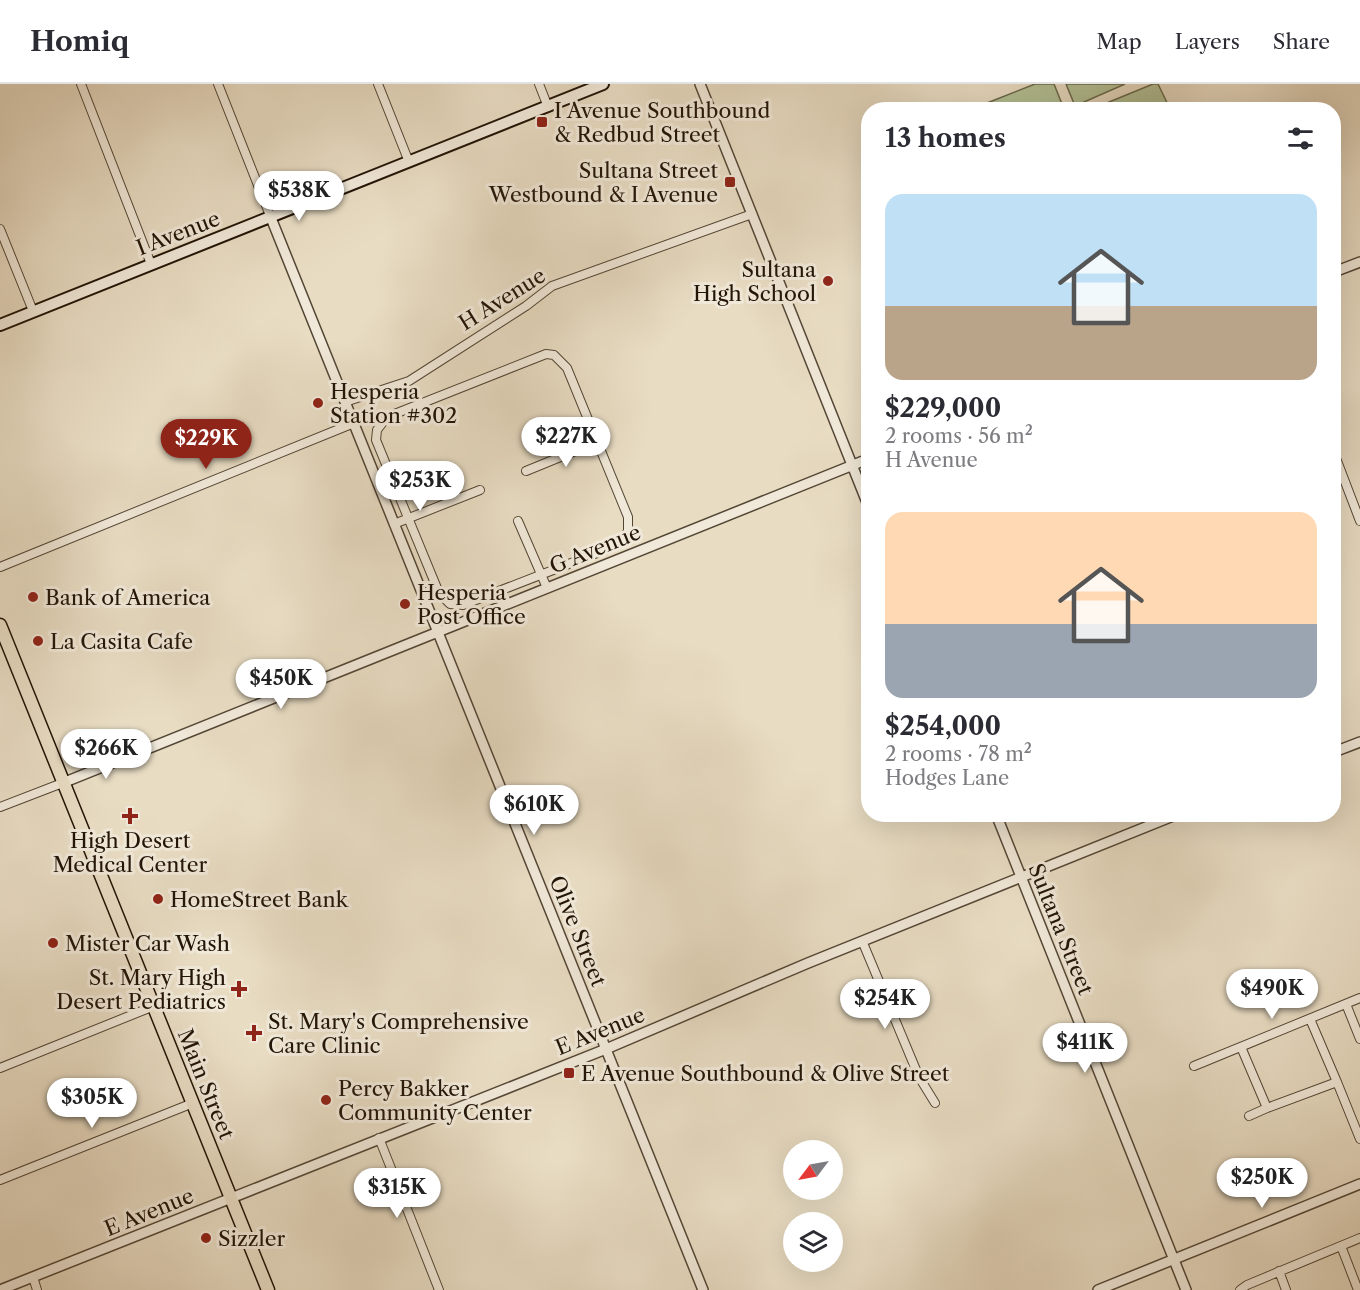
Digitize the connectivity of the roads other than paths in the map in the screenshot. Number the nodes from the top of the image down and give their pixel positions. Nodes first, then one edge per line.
1 (81, 84) edge
2 (218, 84) edge
3 (378, 84) edge
4 (539, 84) edge
5 (603, 84) edge
6 (700, 84) edge
7 (548, 107) junction
8 (409, 162) junction
9 (752, 214) junction
10 (271, 218) junction
11 (0, 229) edge
12 (1360, 261) edge
13 (151, 264) junction
14 (1341, 269) edge
15 (33, 311) junction
16 (0, 326) edge
17 (345, 402) junction
18 (354, 423) junction
19 (597, 442) junction
20 (861, 462) edge
21 (852, 465) junction
22 (525, 471) dead end
23 (1341, 471) edge
24 (861, 488) edge
25 (480, 490) dead end
26 (409, 518) junction
27 (518, 521) dead end
28 (1360, 521) edge
29 (394, 524) junction
30 (0, 567) edge
31 (542, 575) junction
32 (547, 588) junction
33 (0, 625) edge
34 (438, 633) junction
35 (1360, 742) edge
36 (1341, 749) edge
37 (65, 782) junction
38 (0, 807) edge
39 (999, 822) edge
40 (1158, 822) edge
41 (1021, 877) junction
42 (863, 943) junction
43 (1360, 998) edge
44 (1346, 1004) junction
45 (154, 1006) junction
46 (1310, 1019) junction
47 (1360, 1039) edge
48 (1241, 1047) junction
49 (606, 1049) junction
50 (1194, 1066) dead end
51 (0, 1068) edge
52 (1337, 1083) junction
53 (193, 1102) junction
54 (935, 1103) dead end
55 (1267, 1108) junction
56 (1249, 1116) dead end
57 (1359, 1135) edge
58 (379, 1138) junction
59 (0, 1180) edge
60 (1360, 1184) edge
61 (231, 1199) junction
62 (1360, 1238) edge
63 (1341, 1246) junction
64 (1174, 1260) junction
65 (1279, 1271) junction
66 (33, 1277) junction
67 (0, 1290) edge
68 (37, 1290) edge
69 (268, 1290) edge
70 (439, 1290) edge
71 (703, 1290) edge
72 (1098, 1290) edge
73 (1186, 1290) edge
74 (1240, 1290) edge
75 (1286, 1290) edge
76 (1358, 1290) edge

1 - 13 street
2 - 10 street, Olive Street
3 - 8 street
4 - 7 street
5 - 7 main road, I Avenue
6 - 9 street
7 - 8 main road, I Avenue
8 - 10 main road, I Avenue
9 - 17 street, H Avenue
9 - 21 street
10 - 13 main road, I Avenue
10 - 17 street, Olive Street
11 - 15 street
12 - 14 street
13 - 15 main road, I Avenue
15 - 16 main road, I Avenue
17 - 18 street, Olive Street
18 - 29 street, Olive Street
18 - 30 street
19 - 22 street
19 - 26 street
19 - 31 street
20 - 21 street, G Avenue
21 - 24 street
21 - 32 street, G Avenue
23 - 28 street
25 - 26 street
26 - 29 street
26 - 31 street
27 - 31 street
29 - 34 street, Olive Street
31 - 32 street
32 - 34 street, G Avenue
33 - 37 main road, Main Street
34 - 37 street, G Avenue
34 - 49 street, Olive Street
35 - 36 street
37 - 38 street, G Avenue
37 - 45 main road, Main Street
39 - 41 street, Sultana Street
40 - 41 street, E Avenue
41 - 42 street, E Avenue
41 - 64 street, Sultana Street
42 - 49 street, E Avenue
42 - 54 street
43 - 44 street
44 - 46 street
44 - 47 street
45 - 51 street
45 - 53 main road, Main Street
46 - 48 street
46 - 52 street
48 - 50 street
48 - 55 street
49 - 58 street, E Avenue
49 - 71 street, Olive Street
52 - 55 street
52 - 57 street
53 - 59 street
53 - 61 main road, Main Street
55 - 56 street
58 - 61 street, E Avenue
58 - 70 street
60 - 64 street
61 - 66 street, E Avenue
61 - 69 main road, Main Street
62 - 63 street
63 - 65 street
63 - 76 street
64 - 72 street
64 - 73 street, Sultana Street
65 - 74 street
65 - 75 street
66 - 67 street, E Avenue
66 - 68 street

